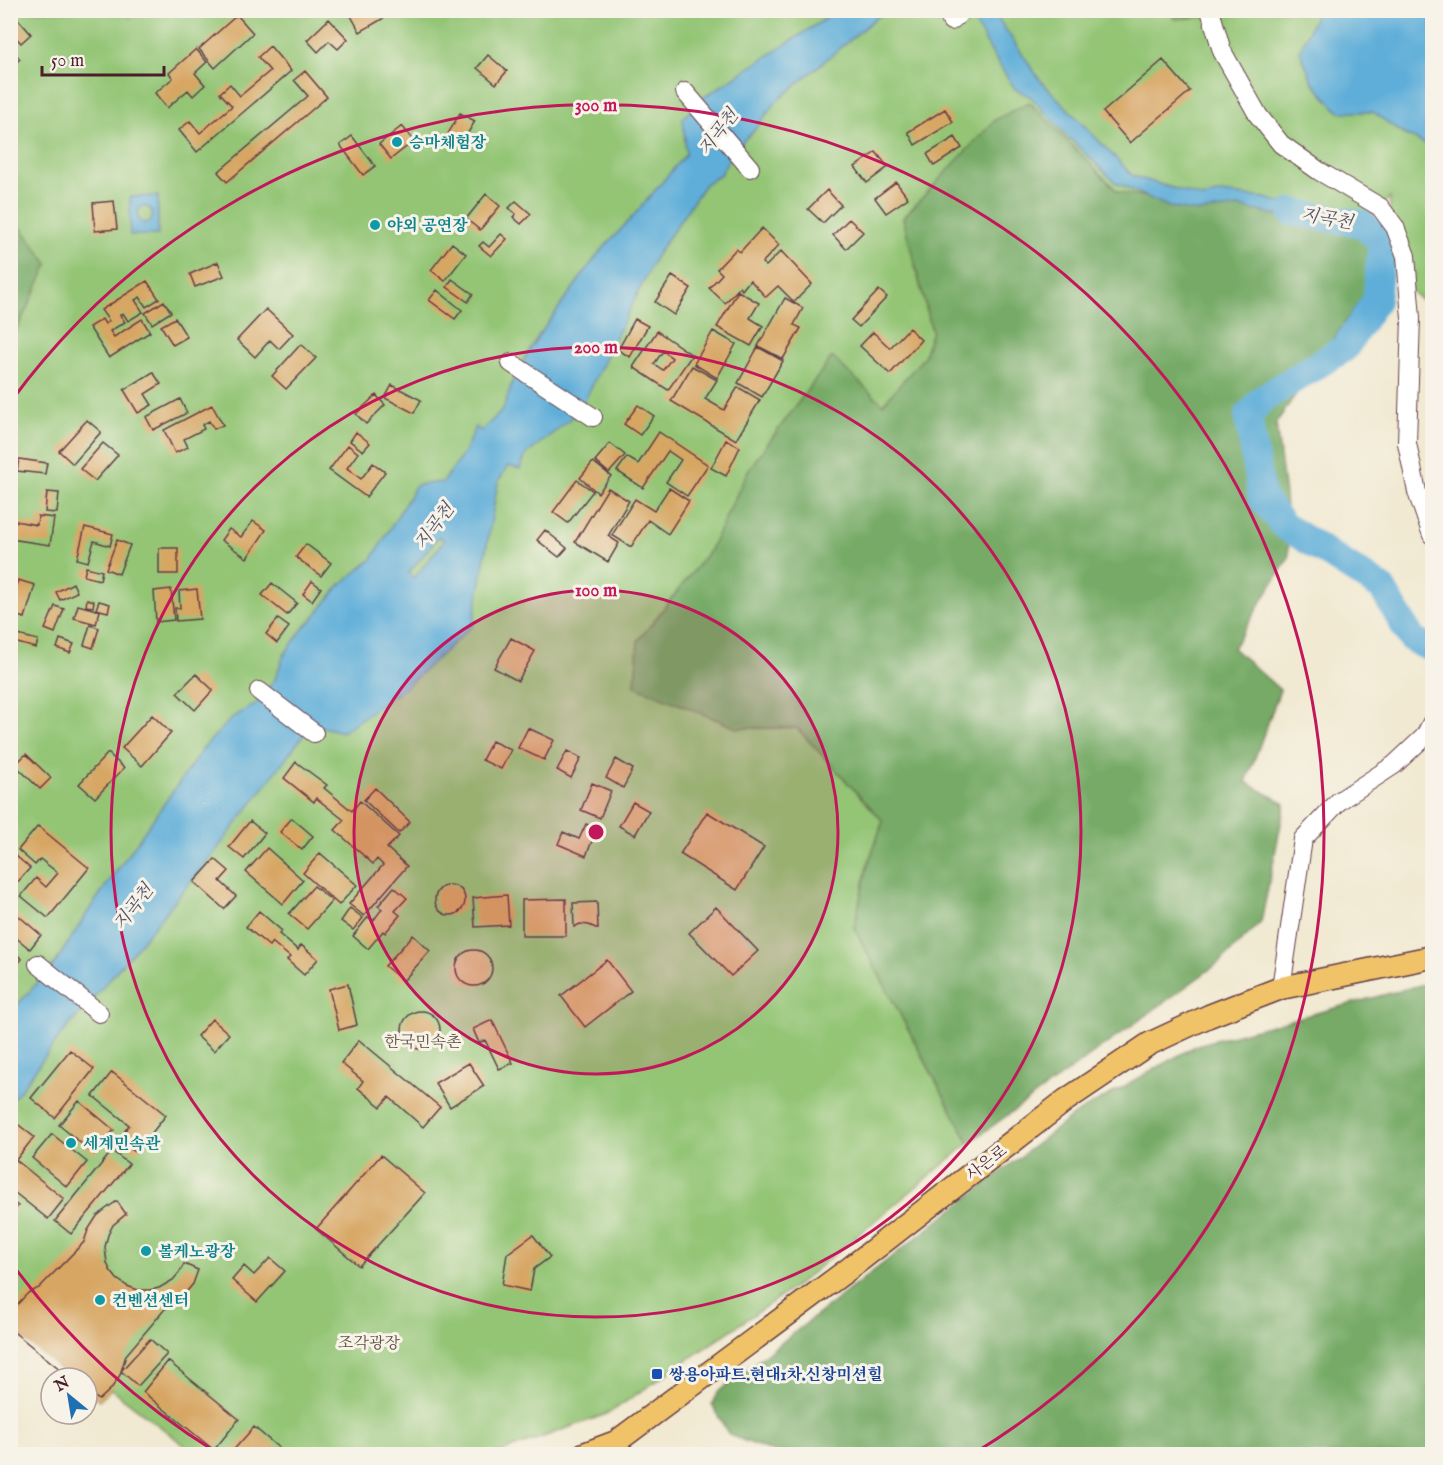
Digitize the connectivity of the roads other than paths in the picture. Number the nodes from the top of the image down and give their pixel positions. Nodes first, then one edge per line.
1 (1210, 10) edge
2 (685, 92) dead end
3 (750, 168) dead end
4 (511, 363) dead end
5 (593, 417) dead end
6 (1432, 535) edge
7 (259, 691) dead end
8 (1432, 722) edge
9 (314, 733) dead end
10 (1432, 957) edge
11 (38, 964) dead end
12 (1281, 988) junction
13 (99, 1013) dead end
14 (584, 1455) edge

1 - 6 street
2 - 3 street
4 - 5 street
7 - 9 street
8 - 12 street
10 - 12 main road, 사은로
11 - 13 street
12 - 14 main road, 사은로

